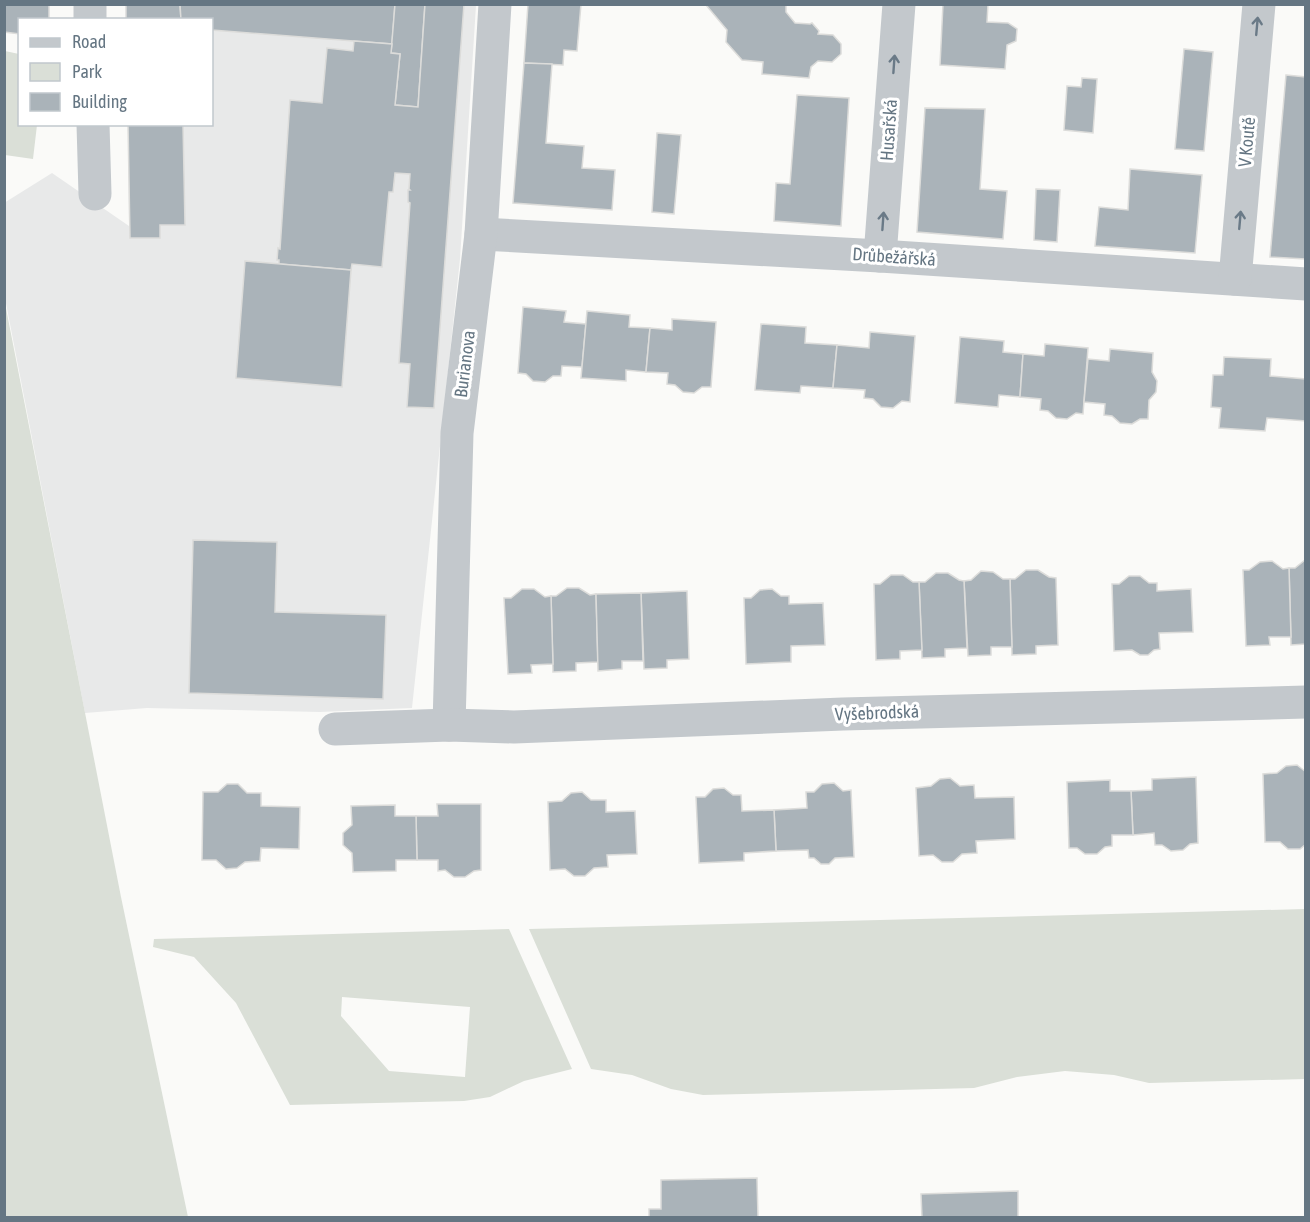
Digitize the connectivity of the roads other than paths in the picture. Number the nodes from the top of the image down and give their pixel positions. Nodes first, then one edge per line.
1 (495, 4) edge
2 (899, 4) edge
3 (1259, 4) edge
4 (93, 126) edge
5 (95, 194) dead end
6 (481, 234) junction
7 (880, 256) junction
8 (1235, 279) junction
9 (1305, 284) edge
10 (1305, 702) edge
11 (449, 725) junction
12 (335, 729) dead end

1 - 6 street, Burianova
7 -> 2 street, Husařská
8 -> 3 street, V Koutě
4 - 5 street
6 - 7 street, Drůbežářská
6 - 11 street, Burianova
7 - 8 street, Drůbežářská
8 - 9 street, Drůbežářská
10 - 11 street, Vyšebrodská
11 - 12 street, Vyšebrodská

